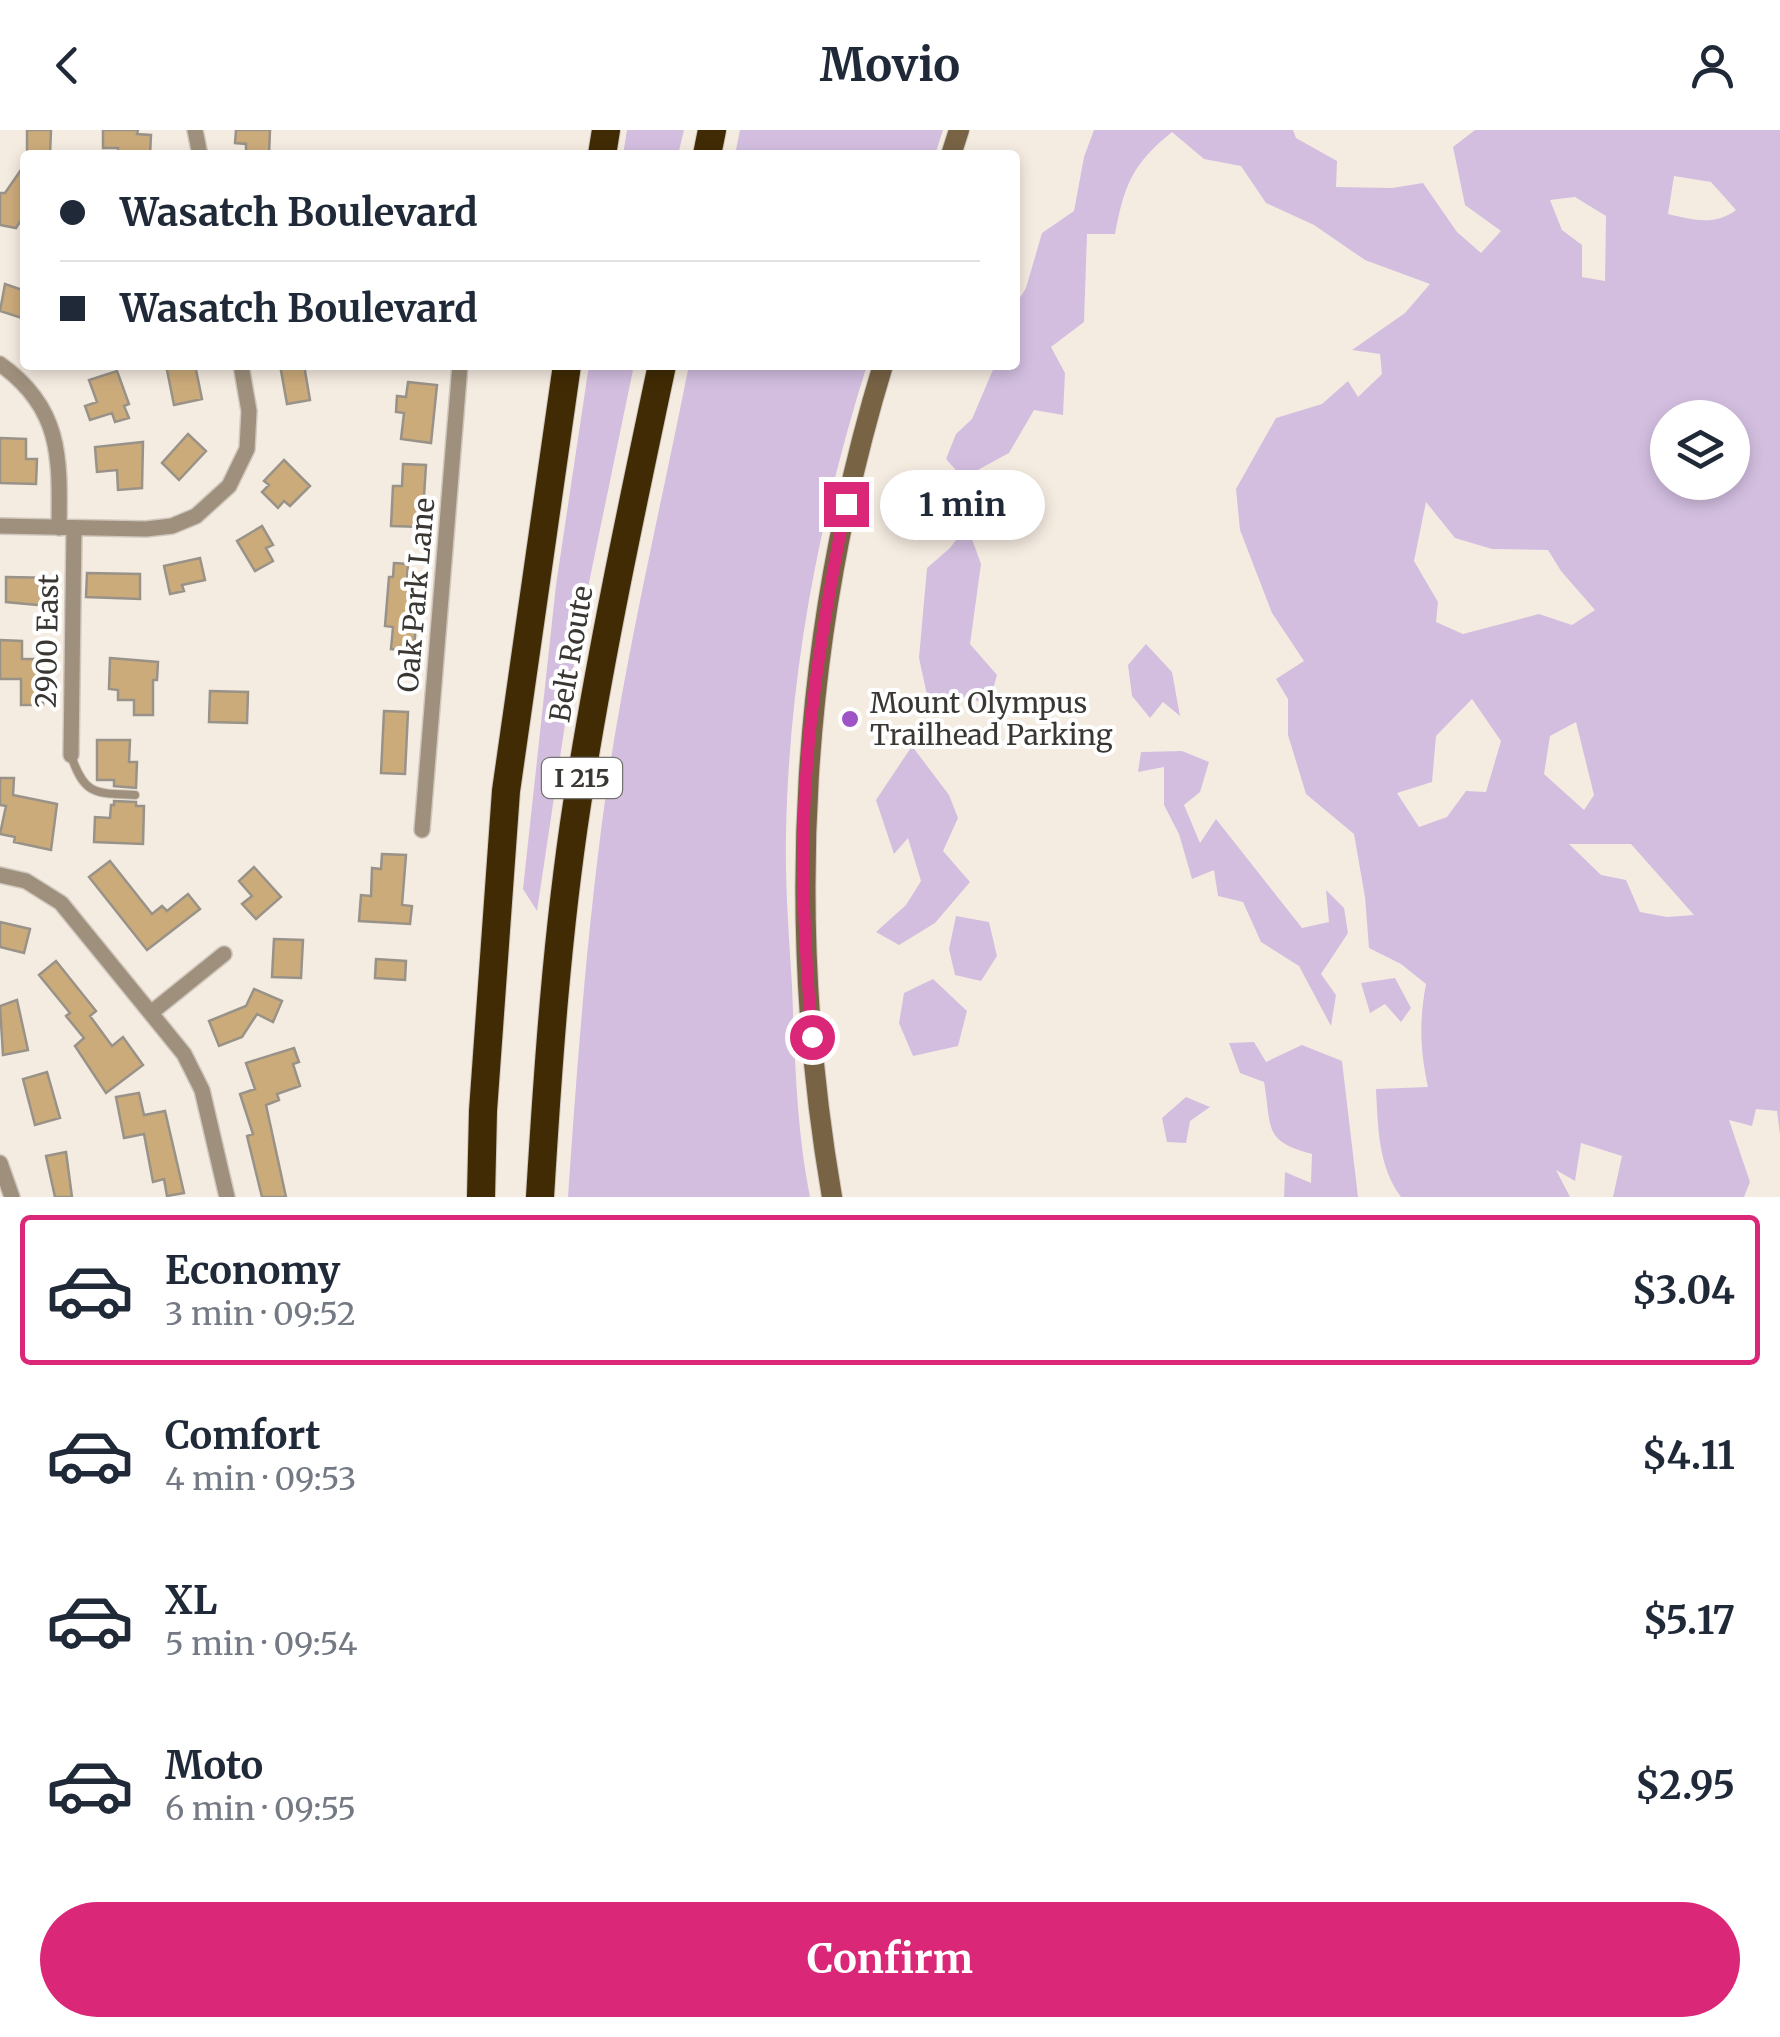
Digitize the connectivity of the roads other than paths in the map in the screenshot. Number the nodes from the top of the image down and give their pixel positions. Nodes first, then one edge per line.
1 (0, 364) edge
2 (243, 370) edge
3 (460, 370) edge
4 (567, 370) edge
5 (661, 370) edge
6 (882, 370) edge
7 (0, 526) edge
8 (67, 528) junction
9 (71, 755) joint
10 (135, 795) dead end
11 (422, 830) dead end
12 (0, 875) edge
13 (224, 954) dead end
14 (152, 1012) junction
15 (0, 1163) edge
16 (12, 1197) edge
17 (227, 1197) edge
18 (481, 1197) edge
19 (540, 1197) edge
20 (832, 1197) edge

1 - 8 street, 2900 East
2 - 8 street
3 - 11 street, Oak Park Lane
4 - 18 highway, Belt Route / I 215
5 - 19 highway, Belt Route / I 215
6 - 20 street
7 - 8 street
8 - 9 street, 2900 East
9 - 10 lane
12 - 14 street
13 - 14 street
14 - 17 street
15 - 16 street

